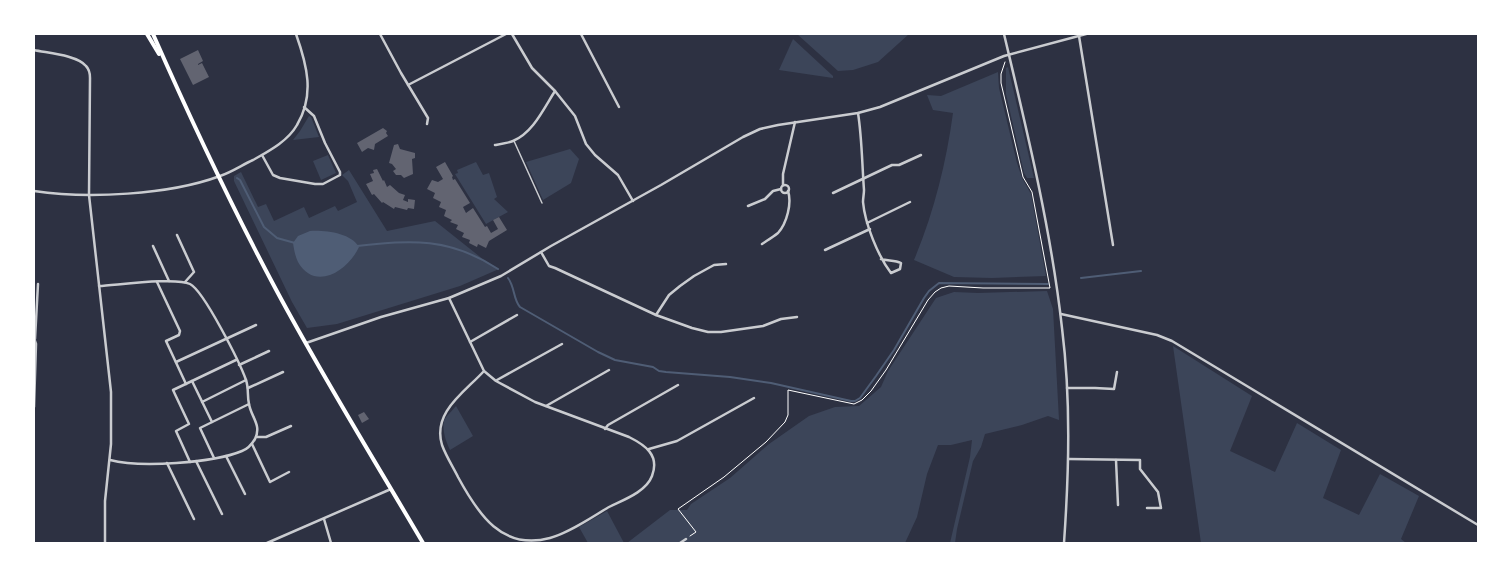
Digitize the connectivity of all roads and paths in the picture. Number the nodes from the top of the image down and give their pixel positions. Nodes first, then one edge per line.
1 (147, 34) edge
2 (153, 34) edge
3 (296, 34) edge
4 (380, 34) edge
5 (506, 34) edge
6 (512, 34) edge
7 (581, 34) edge
8 (1004, 34) edge
9 (1086, 34) edge
10 (1074, 36) edge
11 (1079, 36) junction
12 (34, 50) edge
13 (1009, 54) junction
14 (1004, 56) junction
15 (167, 66) junction
16 (408, 85) junction
17 (555, 91) junction
18 (304, 107) junction
19 (619, 107) dead end
20 (858, 113) junction
21 (795, 122) junction
22 (427, 124) dead end
23 (514, 141) junction
24 (495, 145) dead end
25 (262, 155) junction
26 (921, 155) dead end
27 (219, 176) junction
28 (863, 178) junction
29 (783, 185) junction
30 (781, 189) junction
31 (34, 191) edge
32 (788, 191) junction
33 (833, 193) dead end
34 (89, 195) junction
35 (633, 201) junction
36 (910, 202) dead end
37 (542, 203) dead end
38 (748, 206) dead end
39 (867, 223) junction
40 (870, 229) junction
41 (177, 235) dead end
42 (762, 244) dead end
43 (1113, 245) dead end
44 (153, 246) dead end
45 (825, 250) dead end
46 (541, 252) junction
47 (881, 259) junction
48 (726, 264) dead end
49 (169, 281) junction
50 (157, 282) junction
51 (185, 282) junction
52 (38, 284) dead end
53 (99, 286) junction
54 (449, 298) junction
55 (1060, 314) junction
56 (517, 315) dead end
57 (656, 315) junction
58 (797, 317) dead end
59 (256, 325) dead end
60 (226, 338) junction
61 (35, 339) edge
62 (470, 342) junction
63 (306, 343) junction
64 (562, 344) dead end
65 (269, 351) dead end
66 (236, 360) junction
67 (176, 362) junction
68 (239, 365) junction
69 (609, 370) dead end
70 (484, 371) junction
71 (283, 372) dead end
72 (1117, 372) dead end
73 (246, 380) junction
74 (192, 381) junction
75 (496, 381) junction
76 (186, 384) junction
77 (678, 385) dead end
78 (248, 388) junction
79 (1067, 388) junction
80 (754, 398) dead end
81 (202, 402) junction
82 (249, 404) junction
83 (545, 406) junction
84 (34, 407) edge
85 (212, 422) junction
86 (291, 426) dead end
87 (605, 429) junction
88 (256, 437) junction
89 (252, 444) junction
90 (649, 449) junction
91 (226, 456) junction
92 (214, 458) junction
93 (1069, 459) junction
94 (110, 460) junction
95 (1116, 460) junction
96 (196, 461) junction
97 (190, 462) junction
98 (167, 463) junction
99 (289, 472) dead end
100 (391, 489) junction
101 (245, 494) dead end
102 (1118, 505) dead end
103 (1147, 508) dead end
104 (222, 514) dead end
105 (194, 519) dead end
106 (324, 519) junction
107 (1478, 525) edge
108 (686, 539) joint
109 (105, 543) edge
110 (267, 543) edge
111 (331, 543) edge
112 (423, 543) edge
113 (680, 543) edge
114 (1064, 543) edge

1 - 15 main road
2 - 15 main road
3 - 18 street
4 - 16 street
5 - 16 street
6 - 17 street
7 - 19 street
8 - 13 street
9 - 11 street
10 - 11 street
10 - 13 street
11 - 43 street
12 - 34 street
13 - 14 street
13 - 55 street
14 - 20 street
14 - 108 path
15 - 27 main road
16 - 22 street
17 - 23 street
17 - 35 street
18 - 25 street
18 - 25 street
20 - 21 street
20 - 28 street
21 - 29 street
21 - 35 street
23 - 24 street
23 - 37 lane
25 - 27 street
26 - 28 street
27 - 34 street
27 - 63 main road
28 - 33 street
28 - 39 street
29 - 30 street
29 - 32 street
30 - 32 street
30 - 38 street
31 - 34 street
32 - 42 street
34 - 53 street
35 - 46 street
36 - 39 street
39 - 40 street
40 - 45 street
40 - 47 street
41 - 51 street
44 - 49 street
46 - 54 street
46 - 57 street
47 - 47 street
48 - 57 street
49 - 50 street
49 - 51 street
50 - 53 street
50 - 67 street
51 - 60 street
52 - 61 street
53 - 94 street
54 - 62 street
54 - 63 street
55 - 79 street
55 - 107 street
56 - 62 street
57 - 58 street
59 - 60 street
60 - 66 street
60 - 67 street
61 - 84 street
62 - 70 street
63 - 100 main road
64 - 75 street
65 - 68 street
66 - 68 street
66 - 74 street
67 - 76 street
68 - 73 street
69 - 83 street
70 - 75 street
70 - 90 street
71 - 78 street
72 - 79 street
73 - 78 street
73 - 81 street
74 - 76 street
74 - 81 street
75 - 83 street
76 - 97 street
77 - 87 street
78 - 82 street
79 - 93 street
80 - 90 street
81 - 85 street
82 - 85 street
82 - 88 street
83 - 87 street
85 - 92 street
86 - 88 street
87 - 90 street
88 - 89 street
89 - 91 street
89 - 99 street
91 - 92 street
91 - 101 street
92 - 96 street
93 - 95 street
93 - 114 street
94 - 98 street
94 - 109 street
95 - 102 street
95 - 103 street
96 - 97 street
96 - 104 street
97 - 98 street
98 - 105 street
100 - 106 street
100 - 112 main road
106 - 110 street
106 - 111 street
108 - 113 street

